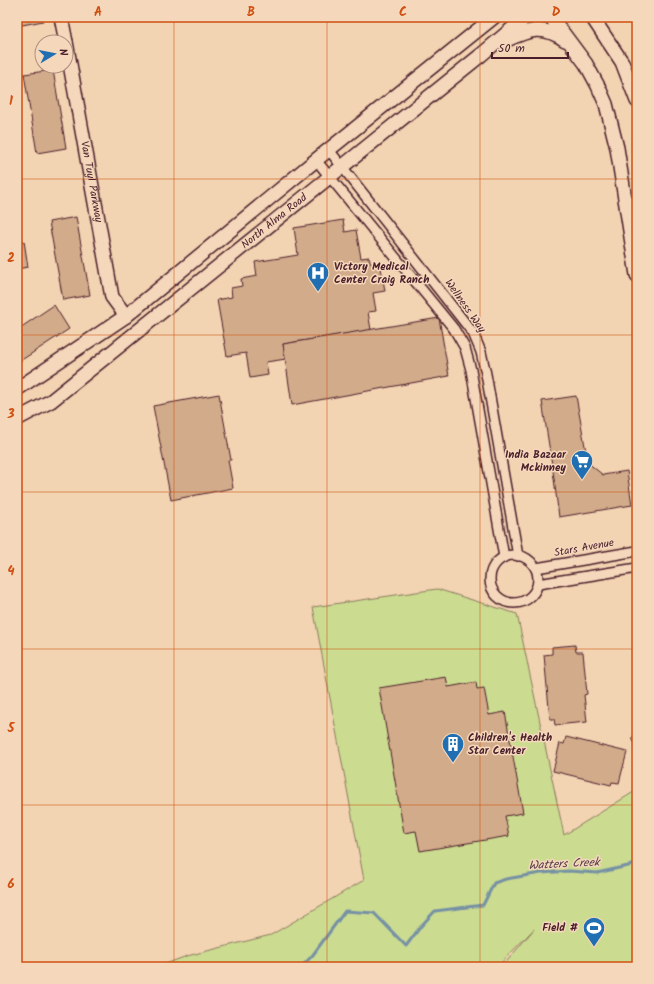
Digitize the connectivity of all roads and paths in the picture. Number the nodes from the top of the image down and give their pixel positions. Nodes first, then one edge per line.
1 (62, 17) edge
2 (526, 17) edge
3 (551, 17) edge
4 (592, 17) edge
5 (603, 17) edge
6 (493, 18) edge
7 (65, 34) edge
8 (571, 44) junction
9 (488, 49) junction
10 (622, 62) junction
11 (72, 74) edge
12 (637, 101) edge
13 (329, 150) junction
14 (316, 160) junction
15 (342, 166) junction
16 (329, 176) junction
17 (634, 240) edge
18 (637, 275) edge
19 (126, 316) junction
20 (17, 389) edge
21 (17, 419) edge
22 (637, 551) edge
23 (518, 556) junction
24 (504, 558) junction
25 (536, 568) junction
26 (637, 568) edge
27 (538, 584) junction

1 - 7 main road, Van Tuyl Parkway
2 - 9 main road, North Alma Road
3 - 8 main road
4 - 10 main road
5 - 10 main road
6 - 13 main road, North Alma Road
8 - 9 main road
8 - 17 main road
9 - 15 main road, North Alma Road
10 - 12 main road
11 - 19 main road, Van Tuyl Parkway
13 - 14 main road, North Alma Road
13 - 15 street, Wellness Way
14 - 16 street, Wellness Way
14 - 19 main road, North Alma Road
15 - 16 main road, North Alma Road
15 - 23 street, Wellness Way
16 - 21 main road, North Alma Road
16 - 24 street, Wellness Way
17 - 18 main road
19 - 20 main road, North Alma Road
22 - 25 street, Stars Avenue
23 - 24 street
23 - 25 street
24 - 27 street
25 - 27 street
26 - 27 street

